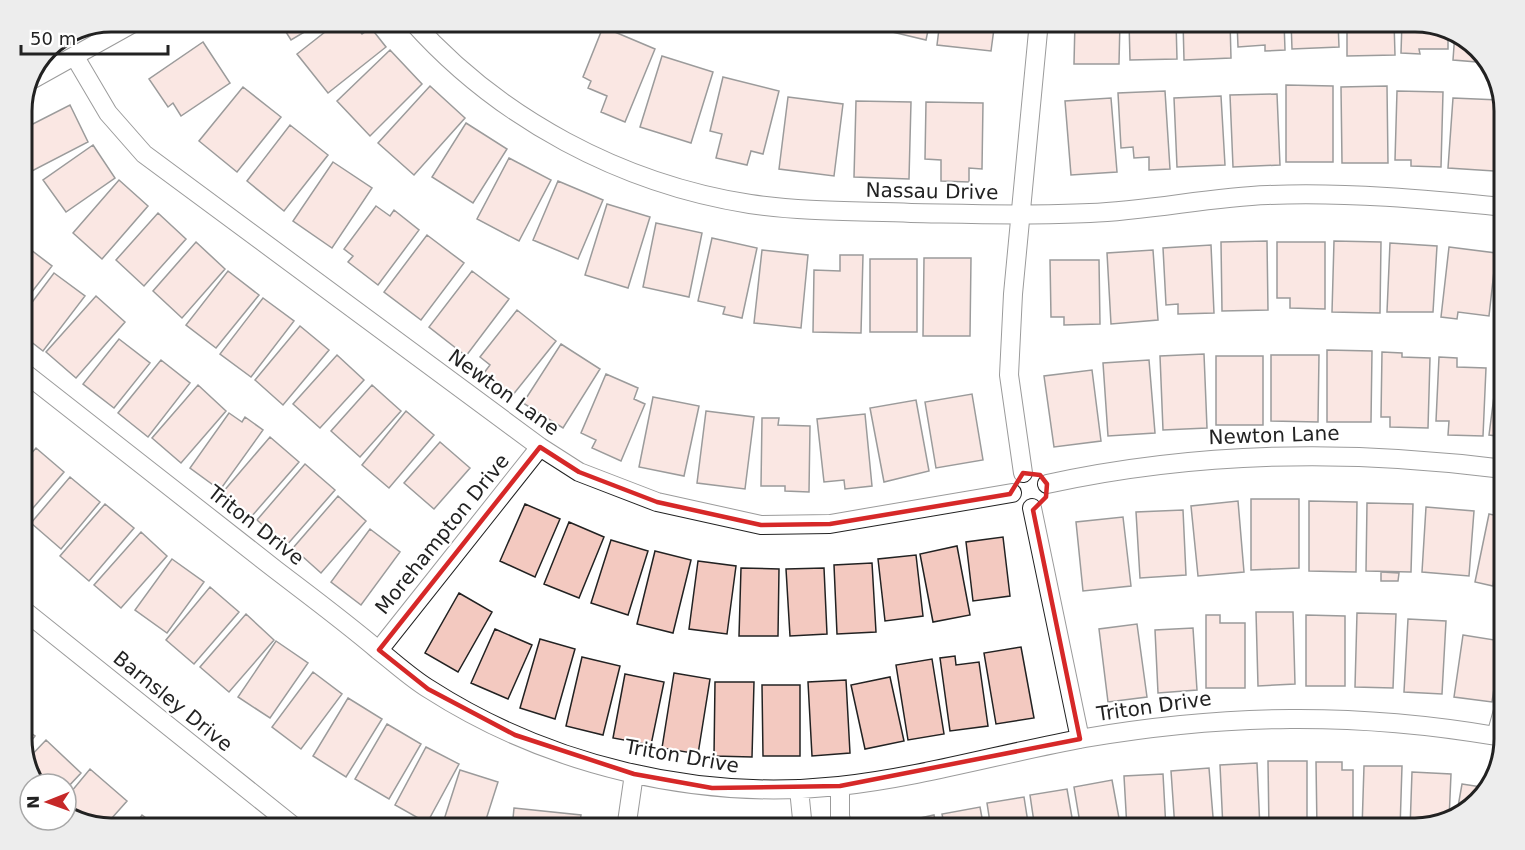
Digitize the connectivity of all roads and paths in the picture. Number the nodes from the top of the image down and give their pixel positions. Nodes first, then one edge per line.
1 (118, 32) edge
2 (423, 32) edge
3 (1038, 32) edge
4 (75, 57) junction
5 (39, 77) edge
6 (1493, 206) edge
7 (1020, 215) junction
8 (32, 379) edge
9 (540, 447) junction
10 (1494, 468) edge
11 (1023, 473) junction
12 (1047, 484) junction
13 (1012, 494) junction
14 (1032, 508) junction
15 (32, 617) edge
16 (378, 650) junction
17 (1494, 736) edge
18 (1080, 739) junction
19 (634, 774) junction
20 (840, 786) junction
21 (799, 789) junction
22 (283, 818) edge
23 (628, 818) edge
24 (802, 818) edge
25 (840, 818) edge

1 - 4 street
2 - 7 street, Nassau Drive
3 - 7 street
4 - 5 street
4 - 9 street, Newton Lane
6 - 7 street, Nassau Drive
7 - 11 street
8 - 16 street, Triton Drive
9 - 13 street, Newton Lane
9 - 16 street, Morehampton Drive
10 - 12 street, Newton Lane
11 - 12 street
11 - 13 street
12 - 14 street
13 - 14 street
14 - 18 street
15 - 22 street, Barnsley Drive
16 - 19 street, Triton Drive
17 - 18 street, Triton Drive
18 - 20 street, Triton Drive
19 - 21 street, Triton Drive
19 - 23 street
20 - 21 street, Triton Drive
20 - 25 street
21 - 24 street

